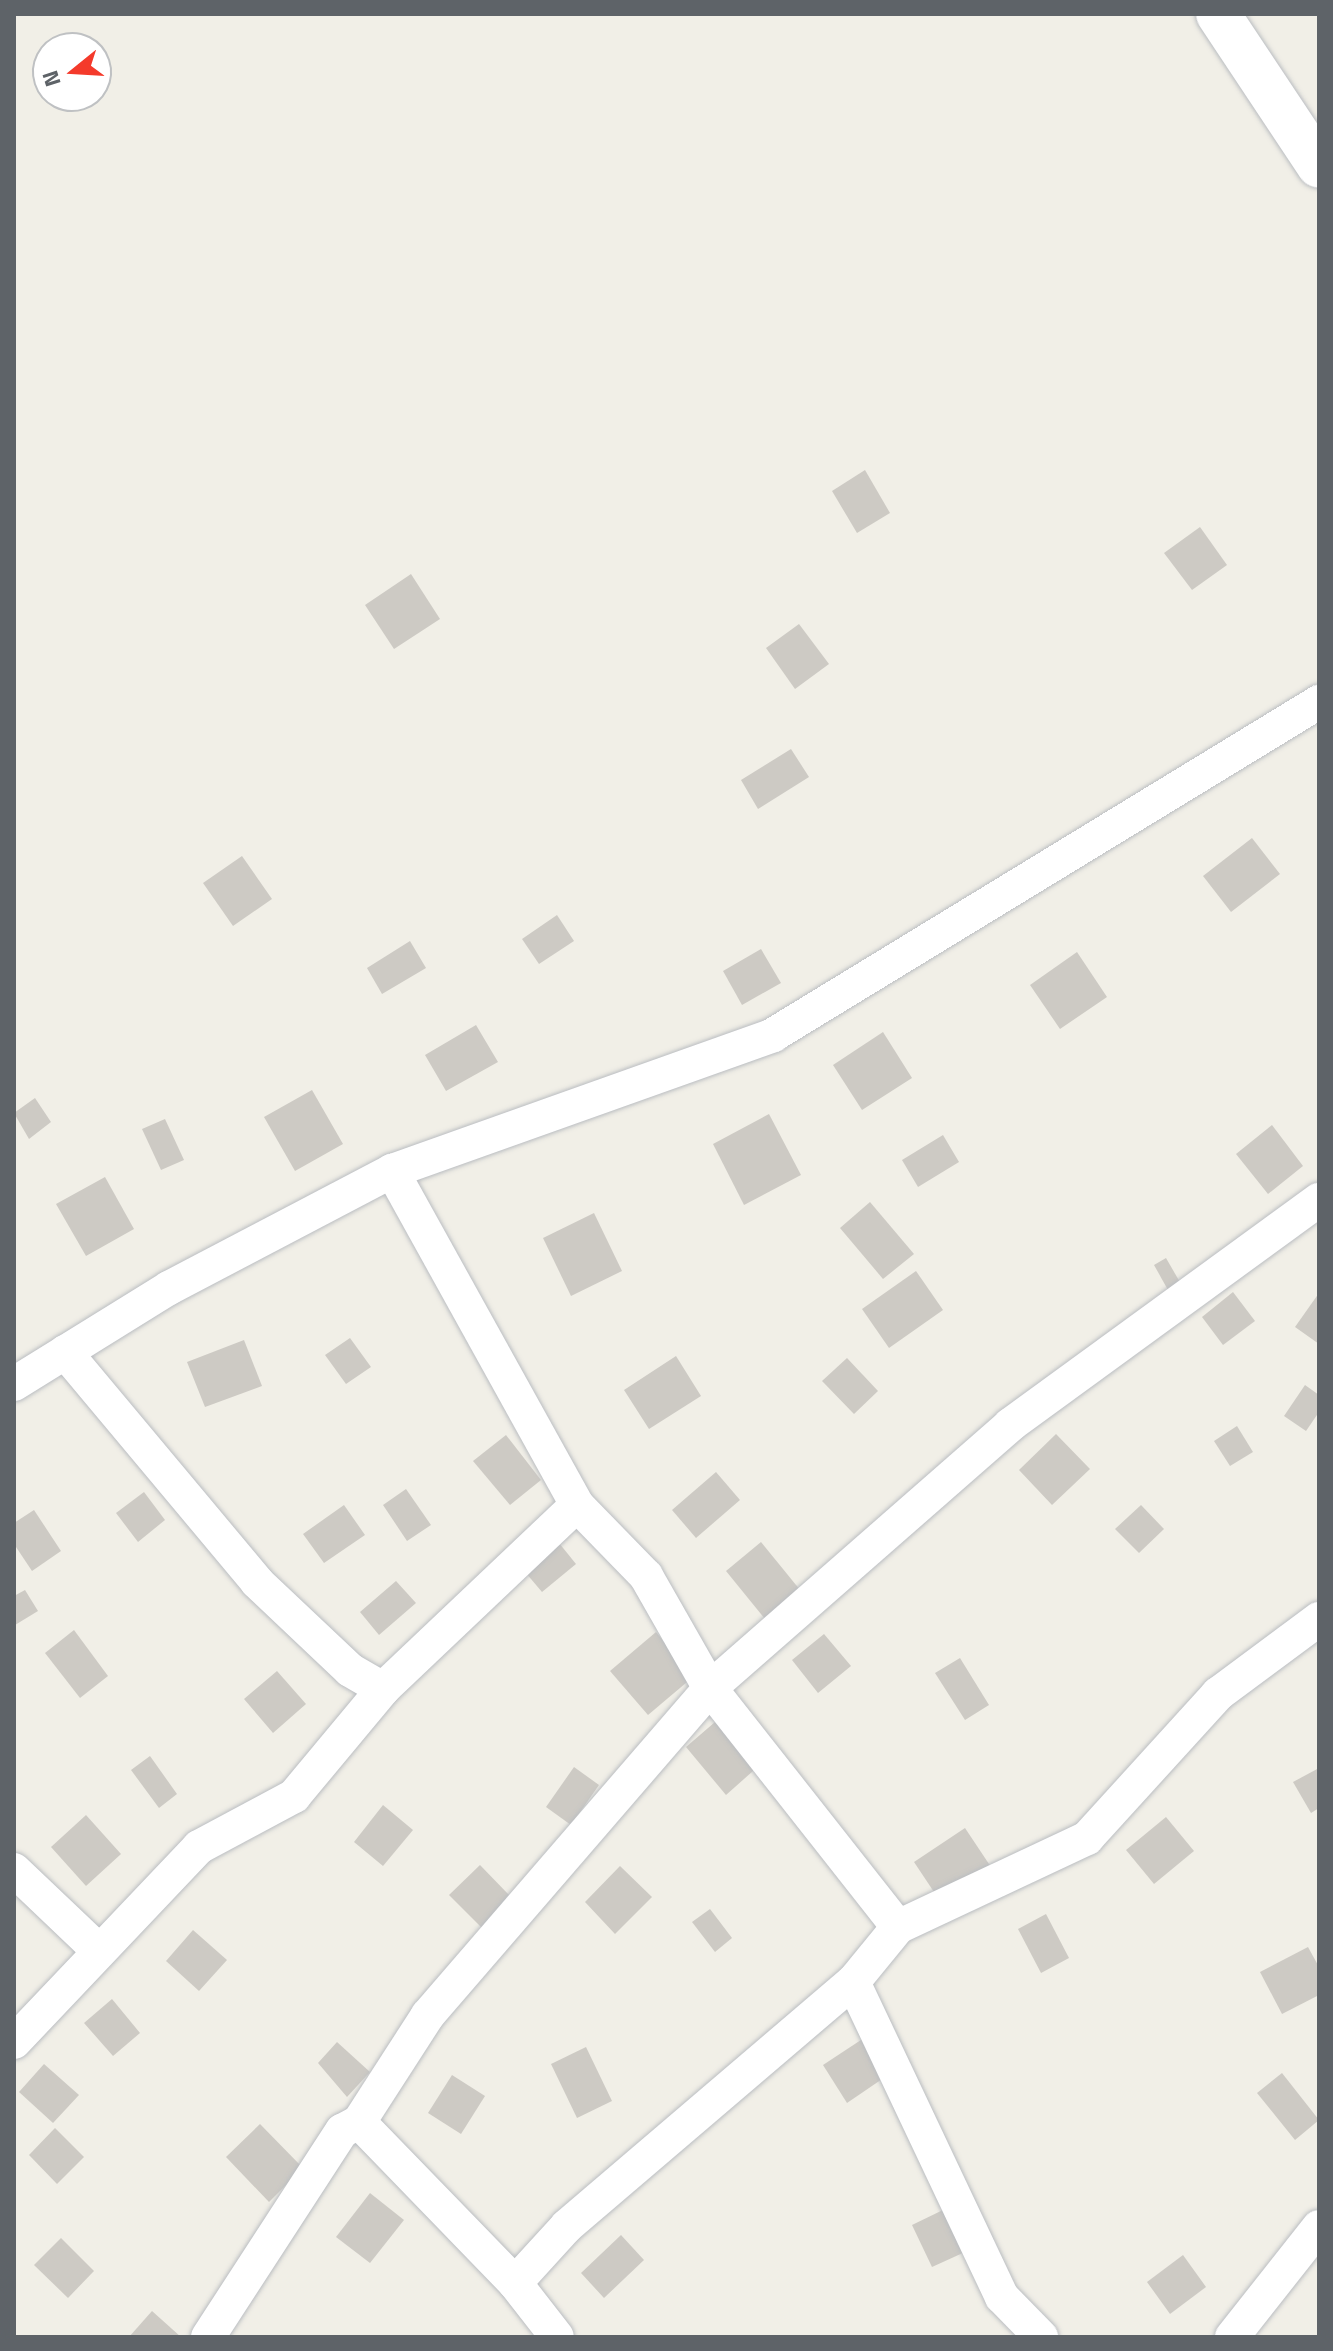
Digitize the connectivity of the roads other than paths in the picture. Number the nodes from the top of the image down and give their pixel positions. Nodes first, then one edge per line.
1 (1218, 14) edge
2 (1319, 166) edge
3 (1319, 702) edge
4 (392, 1171) junction
5 (1319, 1200) edge
6 (65, 1352) junction
7 (14, 1384) edge
8 (577, 1505) junction
9 (1319, 1619) edge
10 (710, 1688) junction
11 (383, 1689) junction
12 (14, 1870) edge
13 (898, 1927) junction
14 (99, 1951) junction
15 (853, 1982) junction
16 (14, 2042) edge
17 (359, 2122) junction
18 (1319, 2227) edge
19 (515, 2283) junction
20 (208, 2337) edge
21 (557, 2337) edge
22 (1041, 2337) edge
23 (1232, 2337) edge

1 - 2 street
3 - 4 street
4 - 6 street
4 - 8 street
5 - 10 street
6 - 7 street
6 - 11 street
8 - 10 street
8 - 11 street
9 - 13 street
10 - 13 street
10 - 17 street
11 - 14 street
12 - 14 street
13 - 15 street
14 - 16 street
15 - 19 street
15 - 22 street
17 - 19 street
17 - 20 street
18 - 23 street
19 - 21 street

